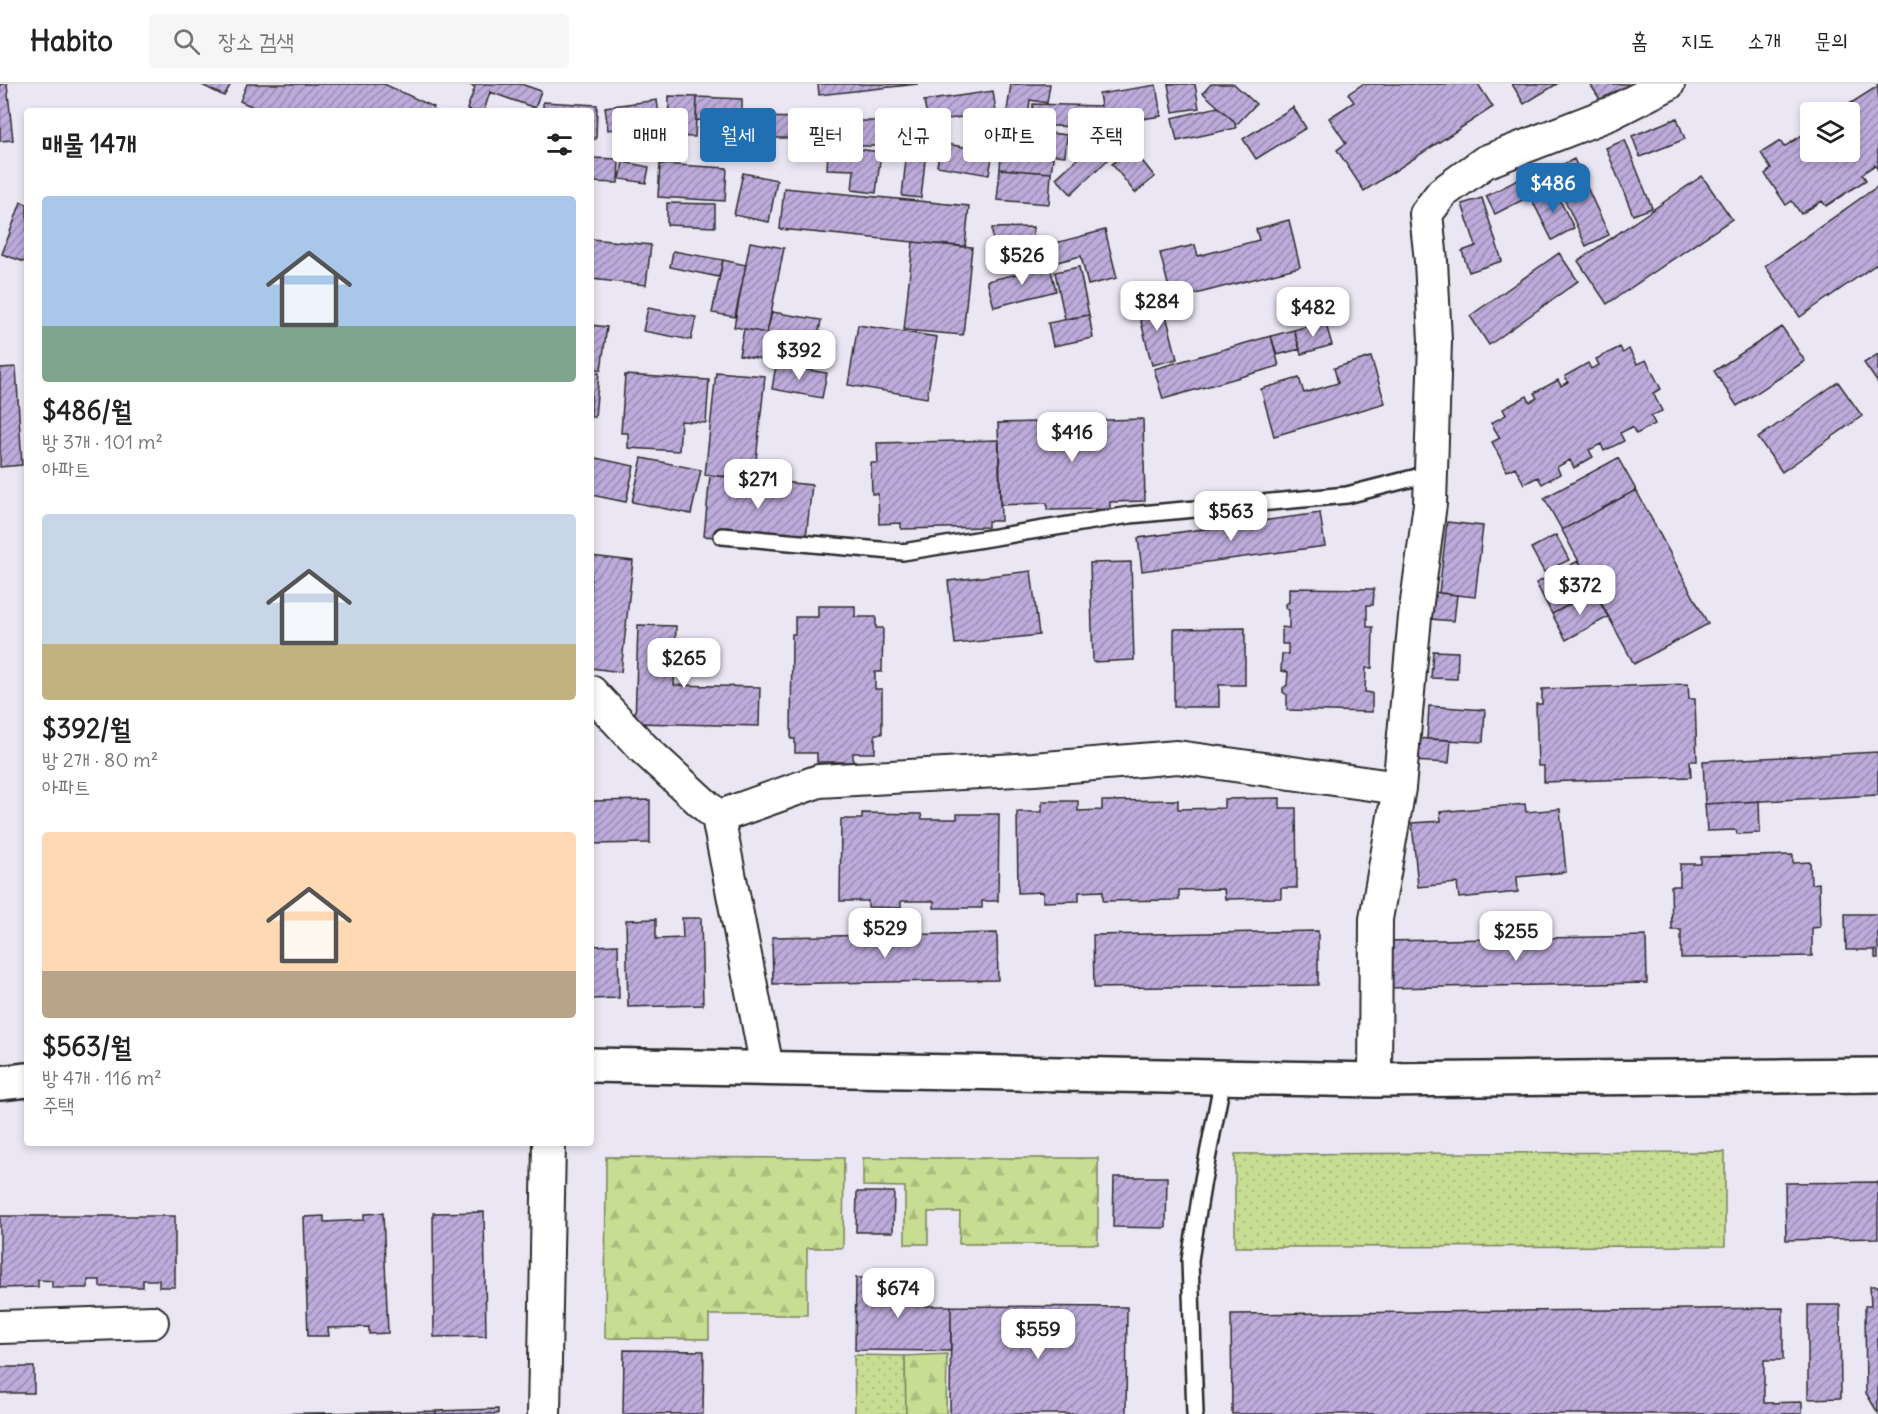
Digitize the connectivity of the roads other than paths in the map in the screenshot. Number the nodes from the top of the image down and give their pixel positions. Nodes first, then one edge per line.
1 (1668, 84) edge
2 (1429, 474) junction
3 (722, 536) dead end
4 (594, 695) edge
5 (1399, 788) junction
6 (718, 818) junction
7 (594, 1065) edge
8 (767, 1068) junction
9 (1878, 1075) edge
10 (1223, 1078) junction
11 (24, 1080) edge
12 (1375, 1080) junction
13 (0, 1083) edge
14 (549, 1146) edge
15 (152, 1322) dead end
16 (0, 1327) edge
17 (544, 1414) edge
18 (1195, 1414) edge

1 - 2 street
2 - 3 lane
2 - 5 street
4 - 6 street
5 - 6 street
5 - 12 street
6 - 8 street
7 - 8 main road
8 - 10 main road
9 - 12 main road
10 - 12 main road
10 - 18 lane
11 - 13 main road
14 - 17 street
15 - 16 street

